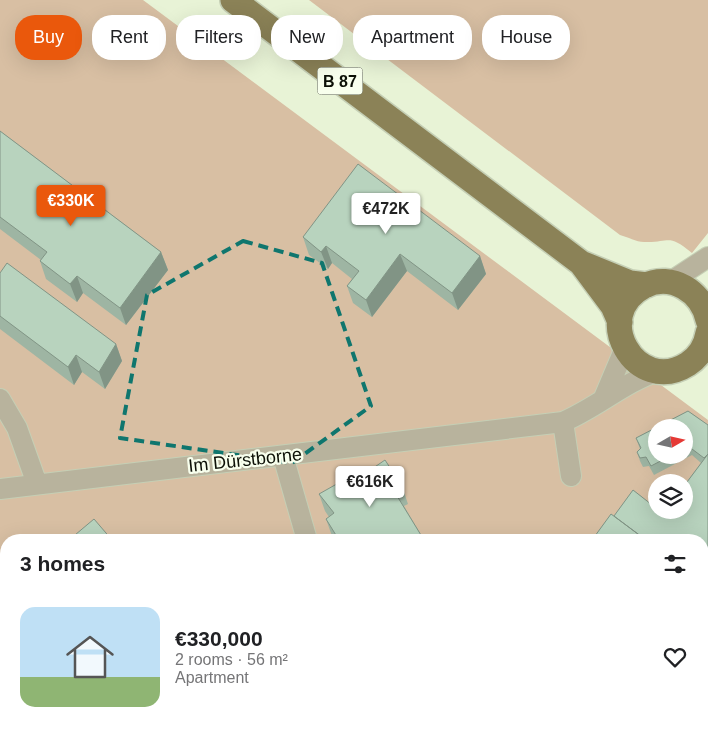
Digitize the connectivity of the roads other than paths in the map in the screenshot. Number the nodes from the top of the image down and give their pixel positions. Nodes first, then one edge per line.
1 (233, 0) edge
2 (708, 257) edge
3 (581, 263) junction
4 (658, 284) junction
5 (707, 306) edge
6 (620, 322) junction
7 (708, 333) edge
8 (625, 348) junction
9 (684, 366) junction
10 (658, 371) junction
11 (708, 373) edge
12 (0, 399) edge
13 (603, 400) junction
14 (563, 422) junction
15 (283, 456) junction
16 (571, 476) dead end
17 (37, 484) junction
18 (0, 489) edge
19 (305, 534) edge

1 - 3 main road, B 87
2 - 4 street
3 - 4 main road, B 87
3 - 6 main road, B 87
4 - 5 main road, B 87
4 - 6 main road
6 - 8 main road, B 87
7 - 9 main road
8 - 10 main road
8 - 13 street
9 - 10 main road
9 - 11 main road
10 - 13 street, Im Dürstborne
12 - 17 street
13 - 14 street, Im Dürstborne
14 - 15 street, Im Dürstborne
14 - 16 street
15 - 17 street, Im Dürstborne
15 - 19 street
17 - 18 street, Im Dürstborne

